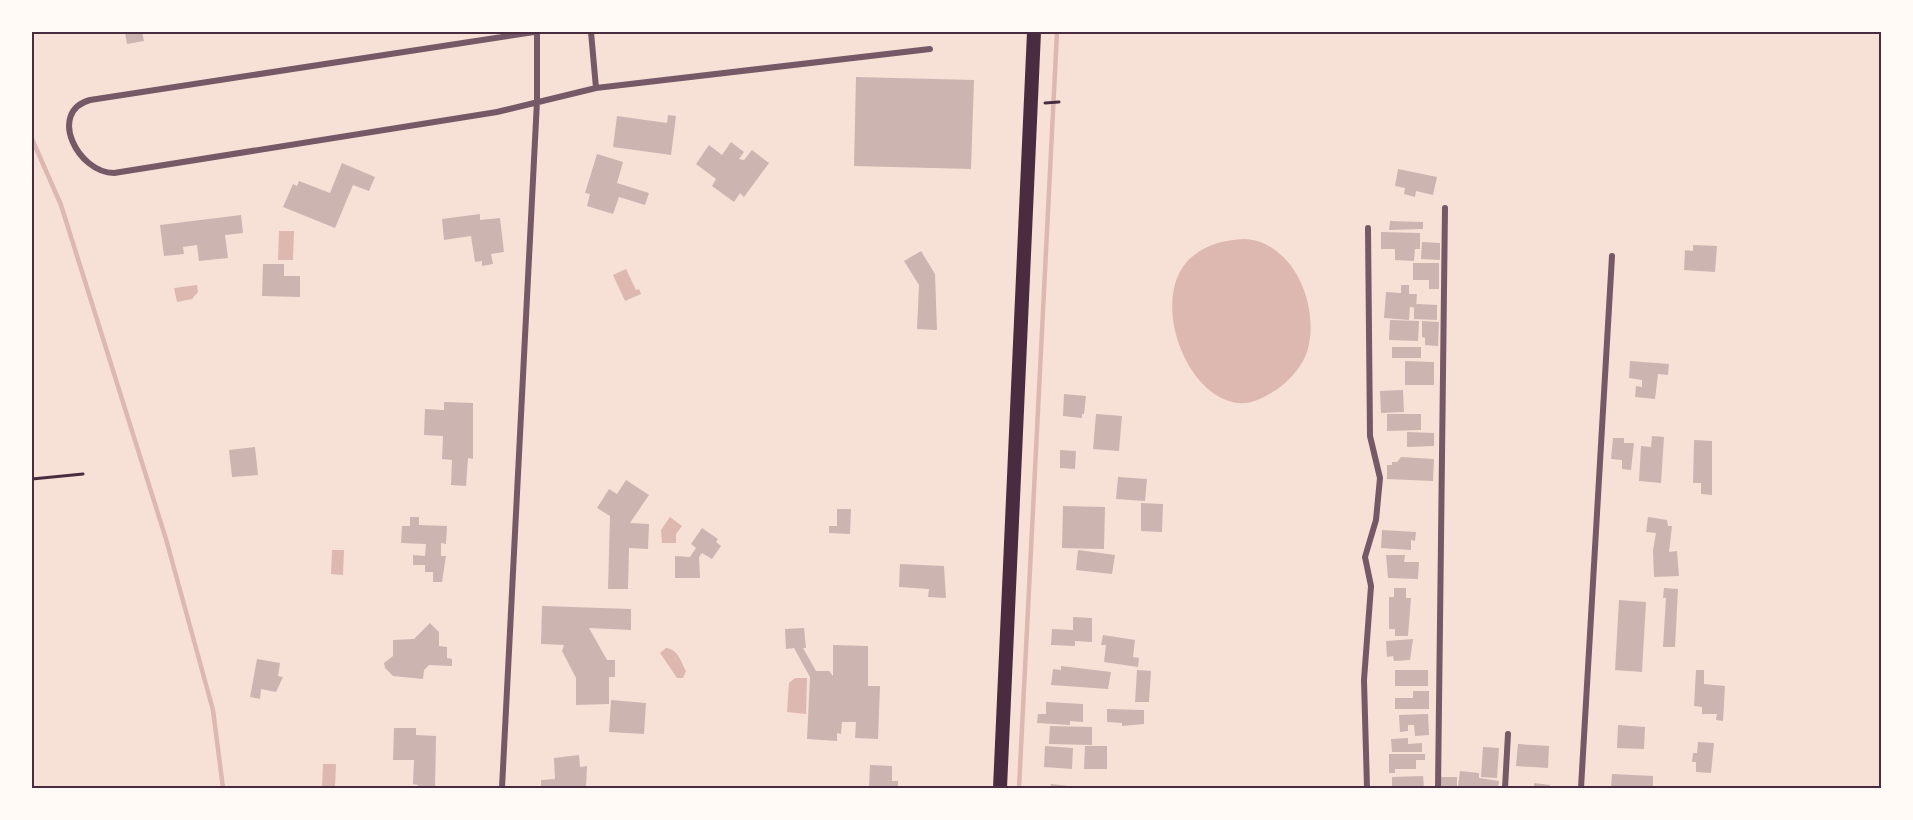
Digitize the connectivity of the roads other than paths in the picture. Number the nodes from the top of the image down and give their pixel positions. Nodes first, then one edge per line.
1 (536, 32) edge
2 (591, 32) edge
3 (1034, 32) edge
4 (930, 49) dead end
5 (596, 88) junction
6 (537, 101) junction
7 (1445, 208) dead end
8 (1368, 228) dead end
9 (1612, 256) dead end
10 (1508, 734) dead end
11 (502, 789) edge
12 (1000, 789) edge
13 (1367, 789) edge
14 (1437, 789) edge
15 (1505, 789) edge
16 (1581, 789) edge

1 - 6 street
1 - 6 street
2 - 5 street
3 - 12 main road
4 - 5 street
5 - 6 street
6 - 11 street
7 - 14 street
8 - 13 street
9 - 16 street
10 - 15 street

